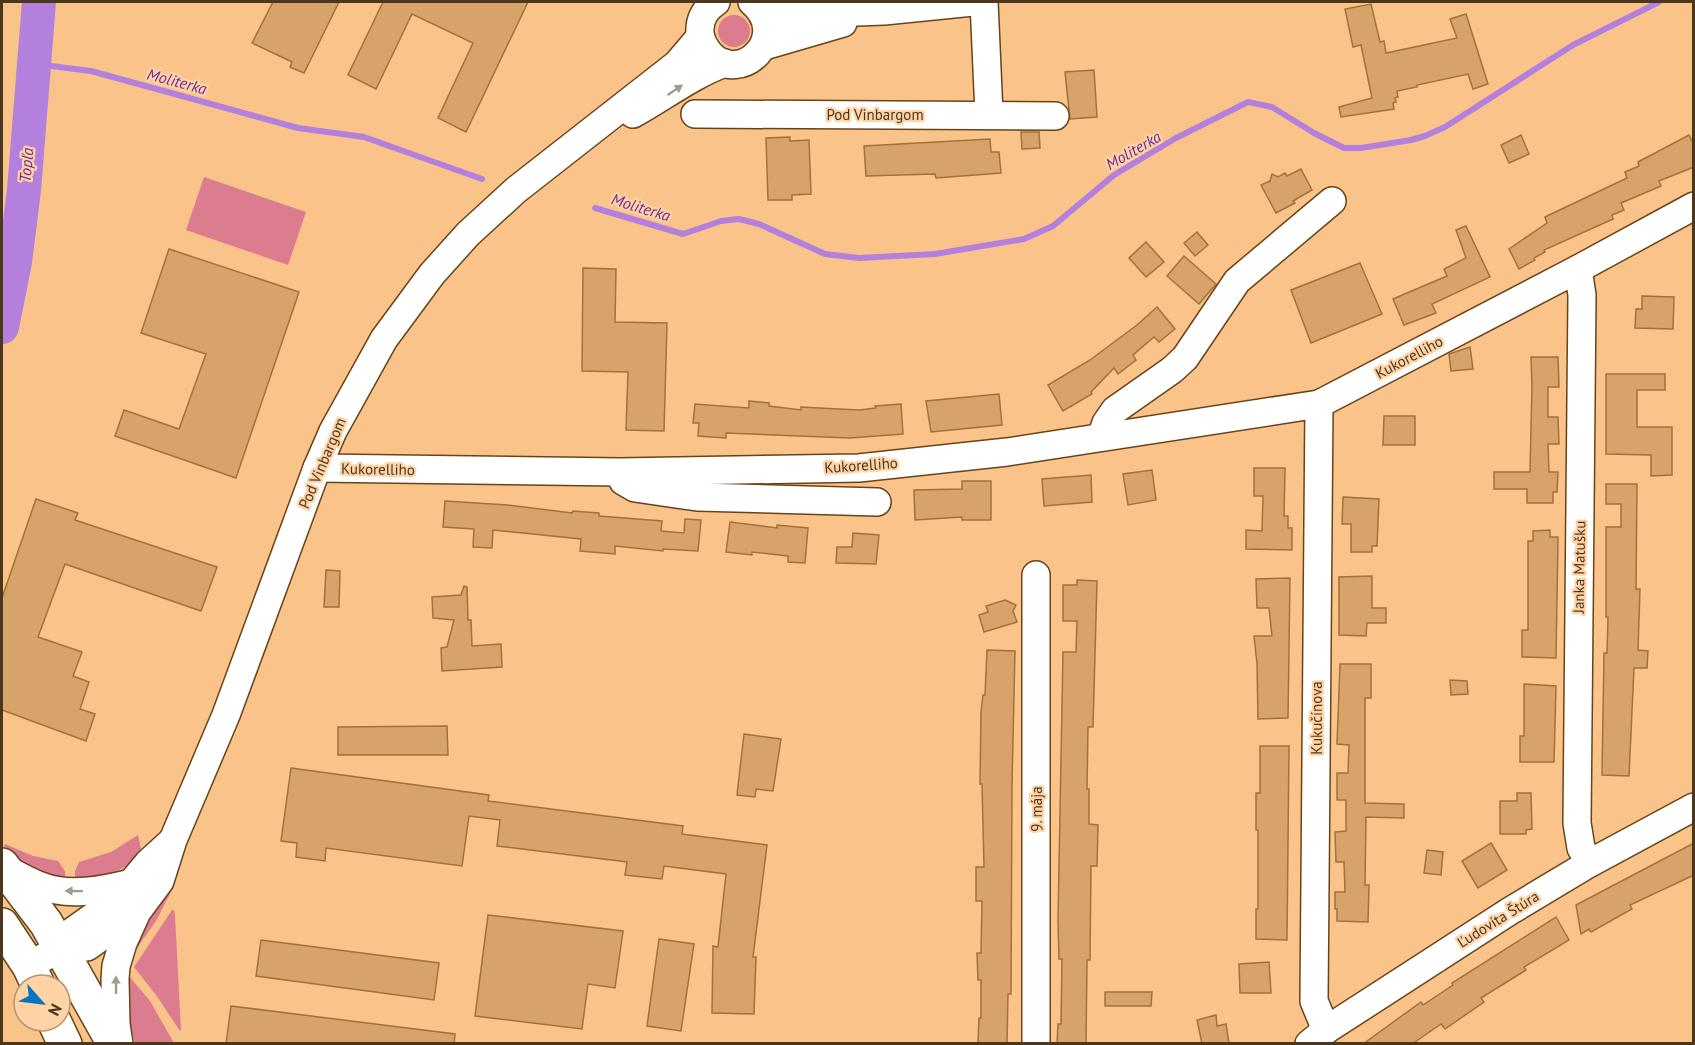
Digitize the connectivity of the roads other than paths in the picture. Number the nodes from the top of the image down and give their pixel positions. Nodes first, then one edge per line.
1 (973, 2) edge
2 (984, 2) edge
3 (756, 5) edge
4 (884, 11) junction
5 (707, 13) edge
6 (764, 46) junction
7 (725, 63) junction
8 (695, 114) dead end
9 (988, 114) junction
10 (1055, 116) dead end
11 (568, 148) junction
12 (1332, 201) dead end
13 (1694, 206) edge
14 (1578, 269) junction
15 (1319, 404) junction
16 (1101, 437) junction
17 (317, 468) junction
18 (620, 471) junction
19 (877, 502) dead end
20 (1036, 575) dead end
21 (1694, 807) edge
22 (173, 840) junction
23 (1590, 863) junction
24 (4, 867) edge
25 (131, 883) junction
26 (137, 912) junction
27 (2, 925) edge
28 (60, 948) junction
29 (31, 973) edge
30 (36, 973) edge
31 (1317, 1037) edge
32 (114, 1044) edge
33 (119, 1044) edge
34 (1036, 1044) edge

1 - 4 street
2 - 9 street
3 - 4 street
3 - 6 street
4 - 6 street
5 - 7 street
5 - 11 street, Pod Vinbargom
6 - 7 street, Pod Vinbargom
11 -> 7 street, Pod Vinbargom
8 - 9 street, Pod Vinbargom
9 - 10 street, Pod Vinbargom
11 - 17 street, Pod Vinbargom
12 - 16 street
13 - 14 street, Kukorelliho
14 - 15 street, Kukorelliho
14 - 23 street, Janka Matušku
15 - 16 street, Kukorelliho
15 - 31 street, Kukučínova
16 - 18 street, Kukorelliho
17 - 18 street, Kukorelliho
17 - 22 street, Pod Vinbargom
18 - 19 street
20 - 34 street, 9. mája
21 - 23 street, Ľudovíta Štúra
22 - 25 street, Pod Vinbargom
22 - 26 street, Pod Vinbargom
23 - 31 street, Ľudovíta Štúra
25 -> 24 street
24 - 28 main road
25 - 28 street, Pod Vinbargom
26 - 28 street, Pod Vinbargom
33 -> 26 street, Pod Vinbargom
27 - 29 main road
28 - 30 street, Pod Vinbargom
28 - 32 main road

